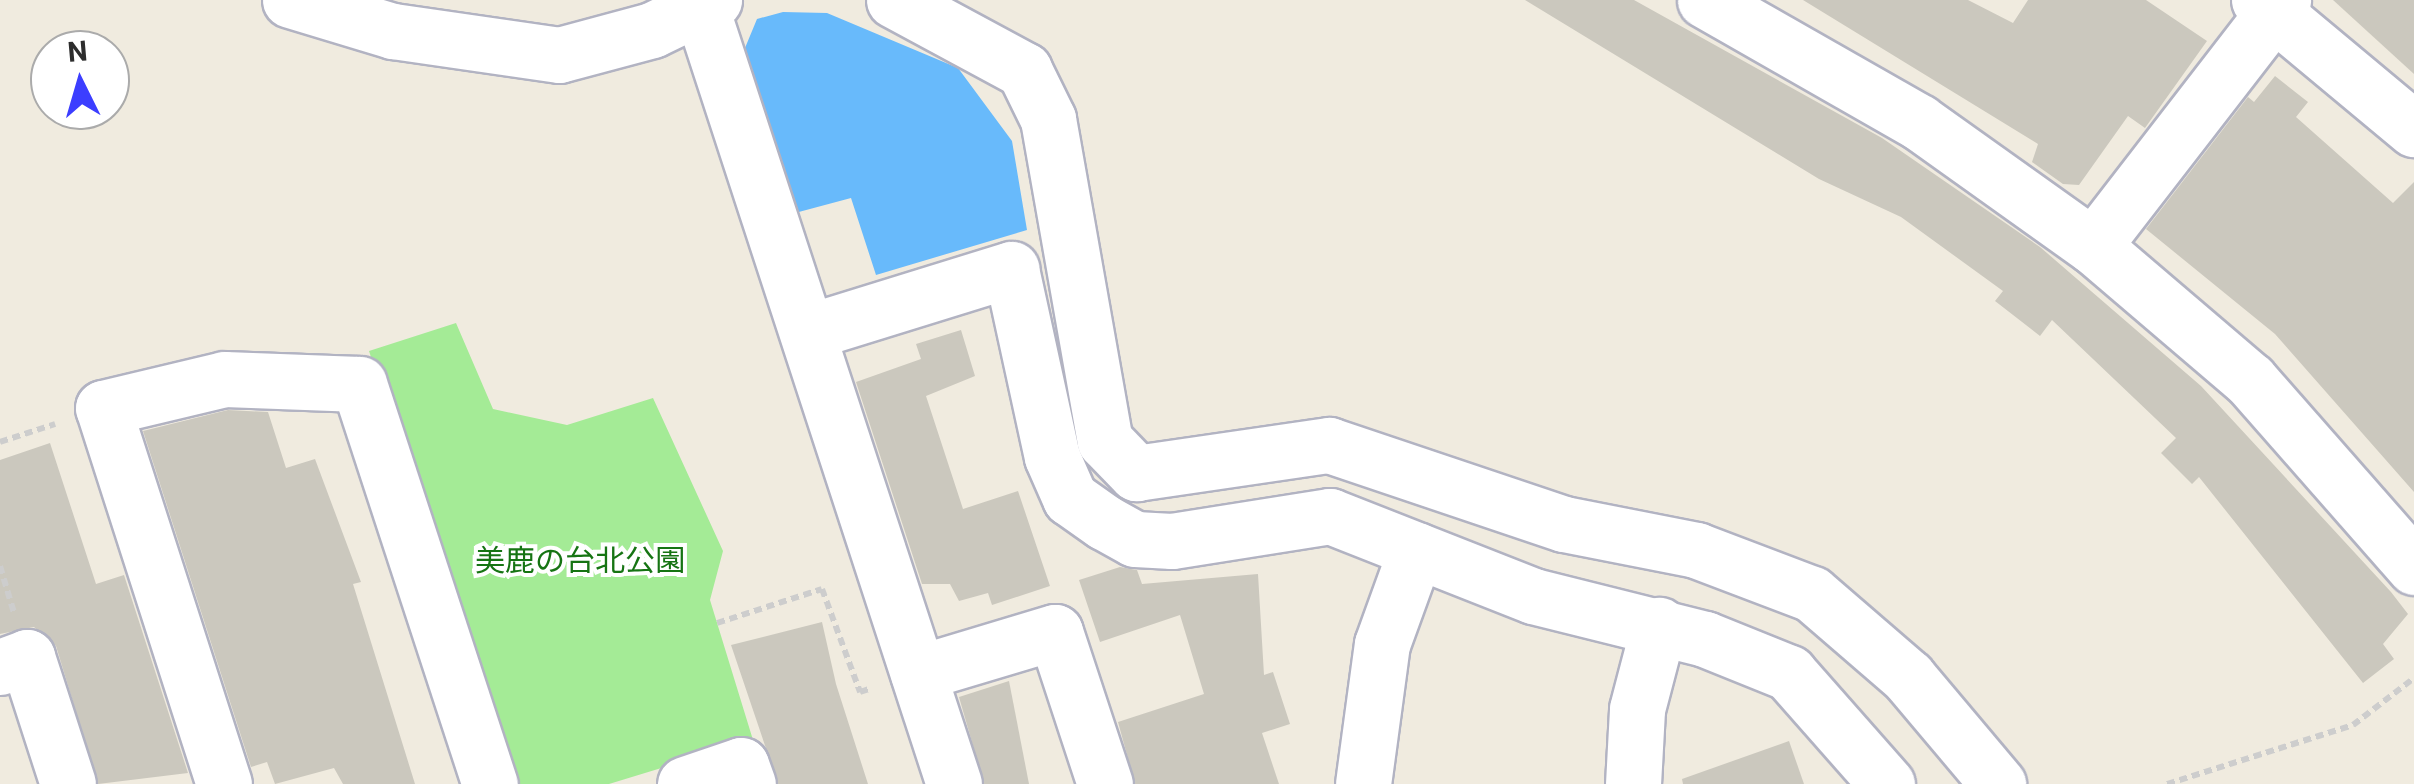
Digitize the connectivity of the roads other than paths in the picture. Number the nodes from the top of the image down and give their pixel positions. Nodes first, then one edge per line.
1 (290, 0) edge
2 (894, 0) edge
3 (1704, 0) edge
4 (707, 2) edge
5 (2272, 4) edge
6 (2414, 129) edge
7 (2093, 246) junction
8 (808, 332) junction
9 (1416, 550) junction
10 (2414, 567) edge
11 (1659, 625) junction
12 (0, 666) edge
13 (918, 672) junction
14 (68, 784) edge
15 (224, 784) edge
16 (490, 784) edge
17 (685, 784) edge
18 (748, 784) edge
19 (954, 784) edge
20 (1105, 784) edge
21 (1363, 784) edge
22 (1633, 784) edge
23 (1887, 784) edge
24 (1998, 784) edge

1 - 4 street
2 - 24 street
3 - 7 street
4 - 8 street
5 - 6 street
5 - 7 street
7 - 10 street
8 - 9 street
8 - 13 street
9 - 11 street
9 - 21 street
11 - 22 street
11 - 23 street
12 - 14 street
13 - 19 street
13 - 20 street
15 - 16 street
17 - 18 street

